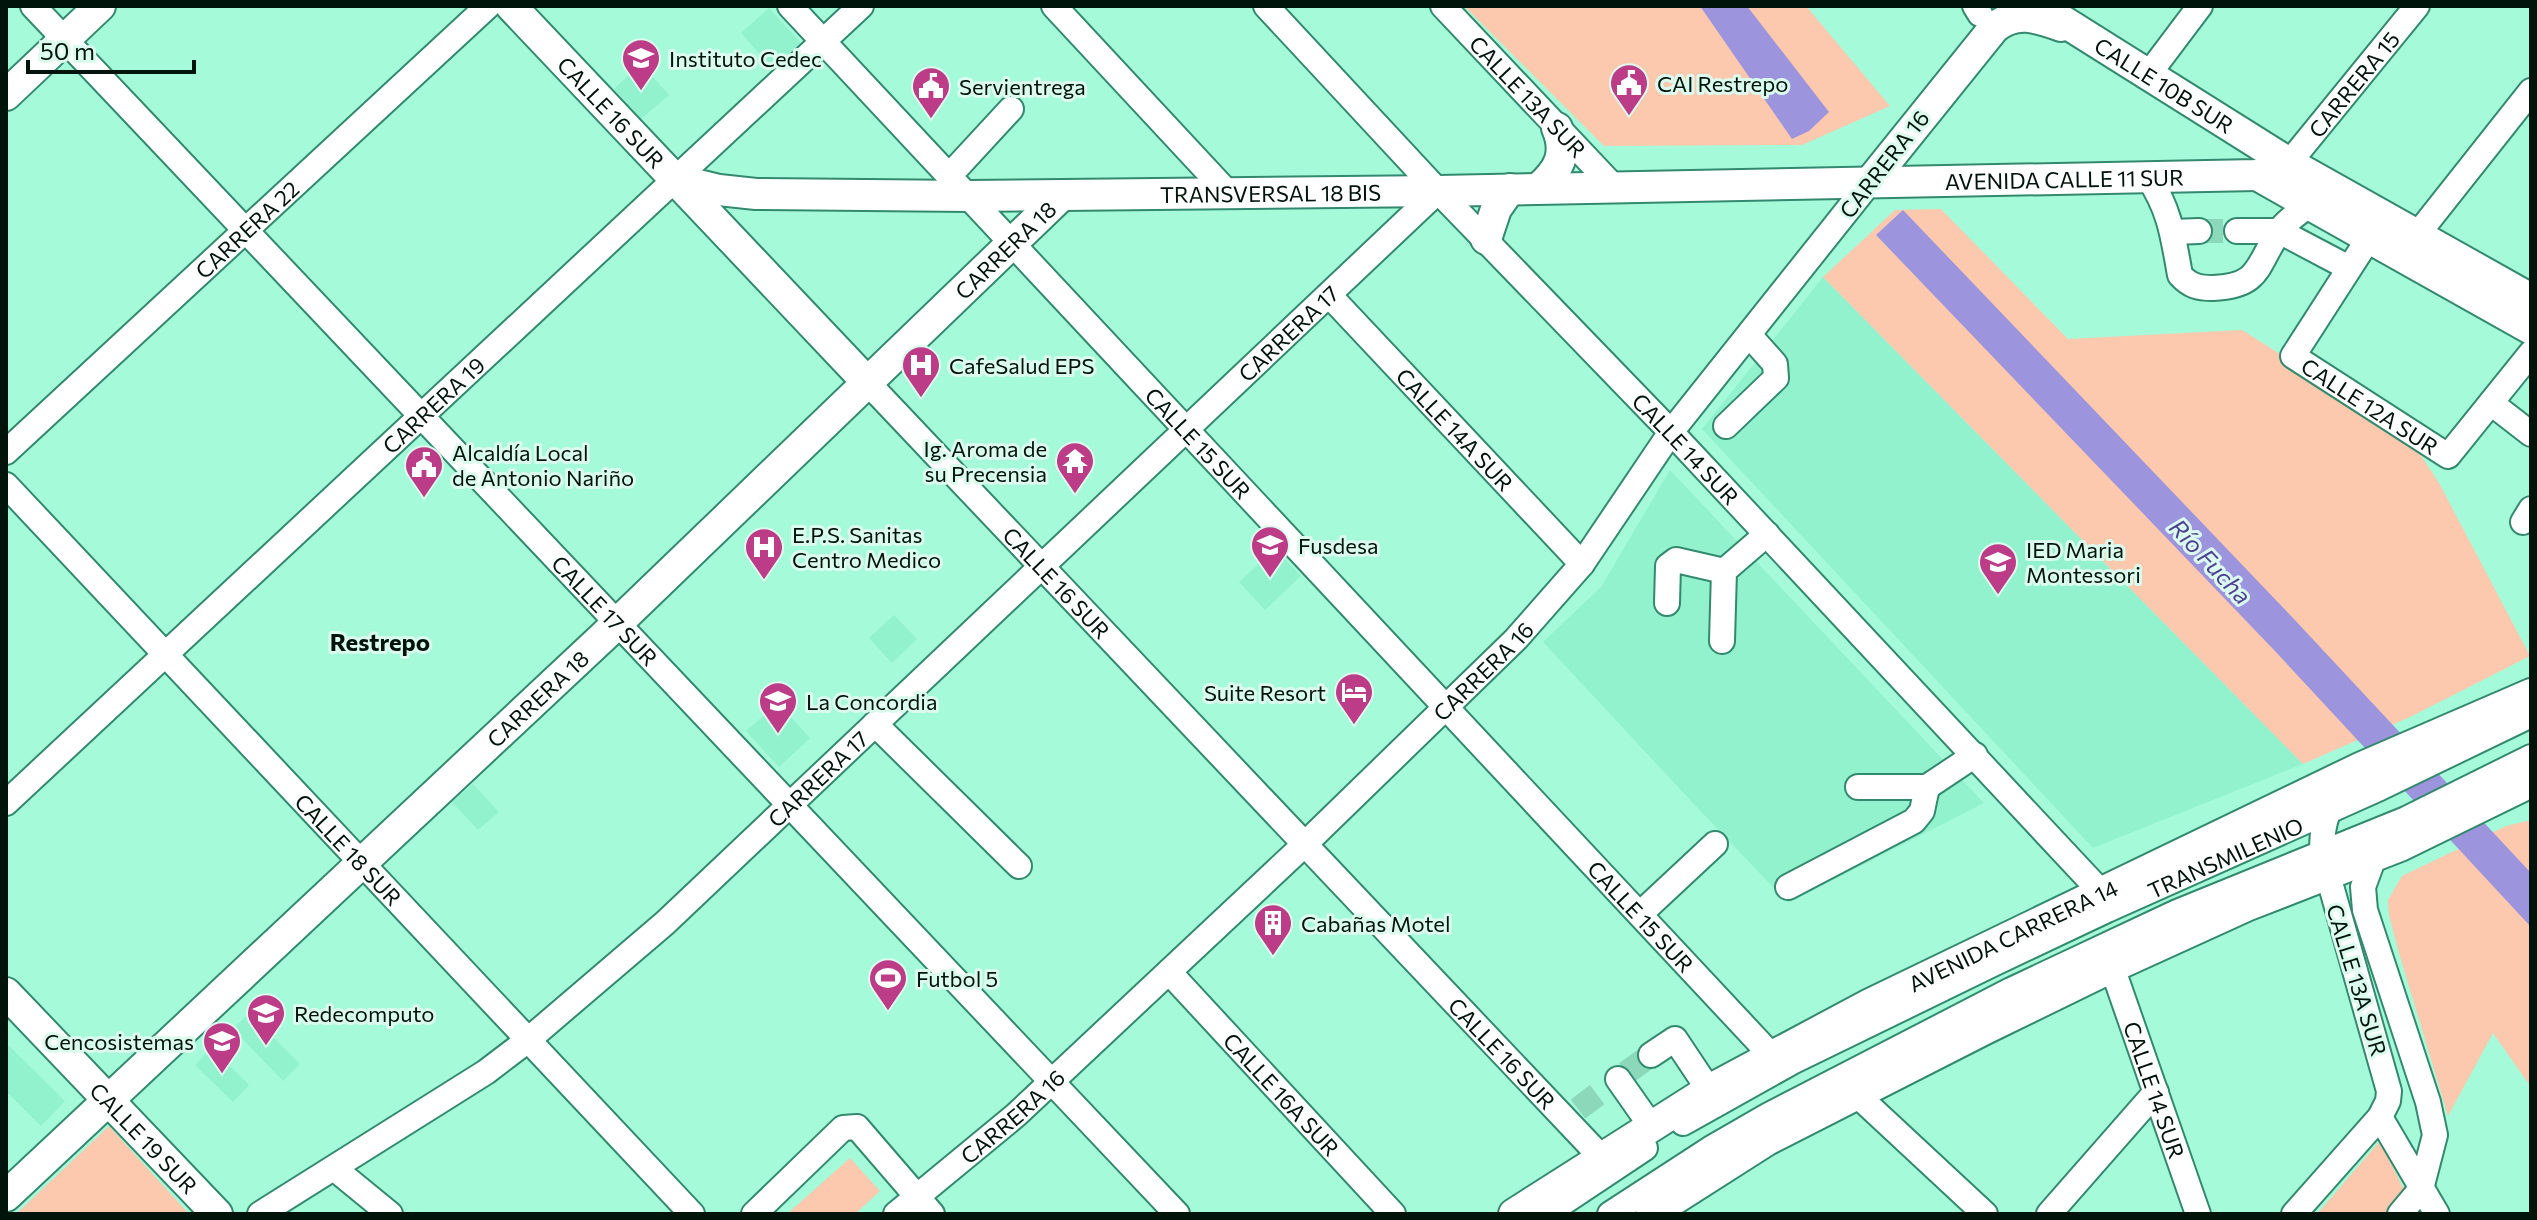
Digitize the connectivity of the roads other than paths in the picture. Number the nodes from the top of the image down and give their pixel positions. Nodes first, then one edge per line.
1 (33, 6) edge
2 (100, 6) edge
3 (488, 6) edge
4 (511, 6) edge
5 (790, 6) edge
6 (861, 6) edge
7 (1054, 6) edge
8 (1266, 6) edge
9 (1443, 6) edge
10 (2039, 6) edge
11 (2200, 6) edge
12 (2417, 6) edge
13 (1978, 9) edge
14 (2085, 35) junction
15 (64, 40) junction
16 (824, 42) junction
17 (1978, 44) junction
18 (2148, 75) junction
19 (2531, 91) edge
20 (6, 95) edge
21 (1011, 109) dead end
22 (1557, 128) junction
23 (2289, 163) junction
24 (2257, 175) junction
25 (2148, 177) junction
26 (674, 179) junction
27 (1870, 182) junction
28 (960, 186) junction
29 (1614, 187) junction
30 (1524, 189) junction
31 (1438, 191) junction
32 (1228, 193) junction
33 (1062, 195) junction
34 (2310, 204) junction
35 (246, 231) junction
36 (2199, 231) tunnel mouth
37 (2237, 231) tunnel mouth
38 (2279, 231) junction
39 (2173, 232) junction
40 (2417, 235) junction
41 (2369, 238) junction
42 (1486, 239) junction
43 (1013, 242) junction
44 (2349, 268) junction
45 (1329, 295) junction
46 (2531, 299) edge
47 (2531, 329) edge
48 (1750, 336) junction
49 (2527, 364) edge
50 (867, 382) junction
51 (2491, 403) junction
52 (423, 415) junction
53 (1726, 426) dead end
54 (1187, 429) junction
55 (1671, 432) junction
56 (2531, 434) edge
57 (6, 452) edge
58 (6, 485) edge
59 (1767, 534) junction
60 (1582, 564) junction
61 (1042, 566) junction
62 (1724, 571) junction
63 (1667, 603) dead end
64 (619, 622) junction
65 (1722, 641) dead end
66 (165, 655) junction
67 (2531, 696) edge
68 (1447, 708) junction
69 (2531, 715) edge
70 (875, 724) junction
71 (2436, 747) junction
72 (1975, 755) junction
73 (2531, 757) edge
74 (2370, 778) junction
75 (1858, 787) dead end
76 (1927, 787) junction
77 (2526, 787) edge
78 (2482, 795) junction
79 (6, 803) edge
80 (791, 805) junction
81 (2327, 812) junction
82 (2414, 827) junction
83 (1305, 844) junction
84 (1715, 844) dead end
85 (2374, 857) junction
86 (362, 864) junction
87 (2324, 865) junction
88 (1019, 866) dead end
89 (1788, 887) dead end
90 (2102, 893) junction
91 (1640, 914) junction
92 (2112, 967) junction
93 (1169, 972) junction
94 (6, 993) edge
95 (528, 1040) junction
96 (1651, 1055) tunnel mouth
97 (1771, 1055) junction
98 (1615, 1081) dead end
99 (1051, 1082) junction
100 (1709, 1090) junction
101 (2156, 1092) junction
102 (1856, 1094) junction
103 (108, 1100) junction
104 (2380, 1117) junction
105 (1651, 1126) junction
106 (1602, 1158) junction
107 (335, 1169) junction
108 (2421, 1189) junction
109 (6, 1196) edge
110 (924, 1206) edge
111 (217, 1214) edge
112 (260, 1214) edge
113 (390, 1214) edge
114 (692, 1214) edge
115 (754, 1214) edge
116 (896, 1214) edge
117 (1177, 1214) edge
118 (1393, 1214) edge
119 (1514, 1214) edge
120 (1546, 1214) edge
121 (1610, 1214) edge
122 (1651, 1214) edge
123 (1985, 1214) edge
124 (2049, 1214) edge
125 (2198, 1214) edge
126 (2294, 1214) edge
127 (2400, 1214) edge
128 (2437, 1214) edge

1 - 15 street, CALLE 17 SUR
2 - 15 main road
3 - 35 street, CARRERA 22
4 - 26 main road, CALLE 16 SUR
5 - 16 street, CALLE 15 SUR
6 - 16 street, CARRERA 19
7 - 32 street
8 - 31 street, CALLE 14 SUR
9 - 22 street, CALLE 13A SUR
10 - 14 main road, CALLE 10B SUR
11 - 18 street
12 - 23 street, CARRERA 15
13 - 17 main road
14 - 17 main road, CARRERA 16
14 - 18 main road, CALLE 10B SUR
15 - 20 main road
15 - 35 street, CALLE 17 SUR
16 - 26 street, CARRERA 19
16 - 28 street, CALLE 15 SUR
17 - 27 main road, CARRERA 16
18 - 23 main road, CALLE 10B SUR
19 - 40 street
21 - 28 street
22 - 29 street, CALLE 13A SUR
22 - 30 main road
23 - 24 main road, AVENIDA CALLE 11 SUR
23 - 40 main road
24 - 25 main road, AVENIDA CALLE 11 SUR
24 - 34 main road, AVENIDA CALLE 11 SUR
25 - 27 main road, AVENIDA CALLE 11 SUR
25 - 39 street
26 - 28 main road, TRANSVERSAL 18 BIS
26 - 50 main road, CALLE 16 SUR
26 - 52 street, CARRERA 19
27 - 29 main road, TRANSVERSAL 18 BIS
27 - 48 street, CARRERA 16
28 - 33 main road, TRANSVERSAL 18 BIS
28 - 43 street, CALLE 15 SUR
29 - 30 main road, TRANSVERSAL 18 BIS
30 - 31 main road, TRANSVERSAL 18 BIS
30 - 42 main road
31 - 32 main road, TRANSVERSAL 18 BIS
31 - 42 street, CALLE 14 SUR
31 - 45 street, CARRERA 17
32 - 33 main road, TRANSVERSAL 18 BIS
33 - 43 main road, CARRERA 18
34 - 38 street
34 - 41 main road, AVENIDA CALLE 11 SUR
35 - 52 street, CALLE 17 SUR
35 - 57 street, CARRERA 22
36 - 39 street
37 - 38 street
38 - 39 street
38 - 44 street
40 - 46 main road
41 - 44 street
41 - 47 main road, AVENIDA CALLE 11 SUR
42 - 55 street, CALLE 14 SUR
43 - 50 main road, CARRERA 18
43 - 54 street, CALLE 15 SUR
44 - 51 street, CALLE 12A SUR
45 - 54 street, CARRERA 17
45 - 60 street, CALLE 14A SUR
48 - 53 street
48 - 55 street, CARRERA 16
49 - 51 street
50 - 61 street, CALLE 16 SUR
50 - 64 main road, CARRERA 18
51 - 56 street
52 - 64 street, CALLE 17 SUR
52 - 66 street, CARRERA 19
54 - 61 street, CARRERA 17
54 - 68 street, CALLE 15 SUR
55 - 59 street, CALLE 14 SUR
55 - 60 street, CARRERA 16
58 - 66 street, CALLE 18 SUR
59 - 62 street
59 - 72 street, CALLE 14 SUR
60 - 68 street, CARRERA 16
61 - 70 street, CARRERA 17
61 - 83 street, CALLE 16 SUR
62 - 63 street
62 - 65 street
64 - 80 street, CALLE 17 SUR
64 - 86 main road, CARRERA 18
66 - 79 street, CARRERA 19
66 - 86 street, CALLE 18 SUR
67 - 71 main road, AVENIDA CARRERA 14
68 - 83 street, CARRERA 16
68 - 91 street, CALLE 15 SUR
69 - 71 street
70 - 80 street, CARRERA 17
70 - 88 street
71 - 74 main road, AVENIDA CARRERA 14
72 - 76 street
72 - 90 street, CALLE 14 SUR
73 - 78 street
74 - 81 street
74 - 90 main road, AVENIDA CARRERA 14
75 - 76 street
76 - 89 street
77 - 78 main road
78 - 82 main road
80 - 95 street, CARRERA 17
80 - 99 street, CALLE 17 SUR
81 - 87 street, CALLE 13A SUR
81 - 120 street, TRANSMILENIO
82 - 85 main road
82 - 87 street, TRANSMILENIO
83 - 93 street, CARRERA 16
83 - 106 street, CALLE 16 SUR
84 - 91 street
85 - 87 main road
85 - 108 street, CALLE 13A SUR
86 - 95 street, CALLE 18 SUR
86 - 103 main road, CARRERA 18
87 - 92 main road
87 - 104 street, CALLE 13A SUR
87 - 121 street, TRANSMILENIO
90 - 97 main road, AVENIDA CARRERA 14
91 - 97 street, CALLE 15 SUR
92 - 101 street, CALLE 14 SUR
92 - 102 main road
93 - 99 street, CARRERA 16
93 - 118 street, CALLE 16A SUR
94 - 103 main road, CALLE 19 SUR
95 - 107 street, CARRERA 17
95 - 114 street, CALLE 18 SUR
96 - 100 street
97 - 100 main road, AVENIDA CARRERA 14
98 - 105 street
99 - 110 street, CARRERA 16
99 - 117 street, CALLE 17 SUR
100 - 105 main road, AVENIDA CARRERA 14
101 - 124 street
101 - 125 street, CALLE 14 SUR
102 - 122 main road
102 - 123 street
103 - 109 main road, CARRERA 18
103 - 111 main road, CALLE 19 SUR
104 - 108 street
104 - 126 street
105 - 106 main road, AVENIDA CARRERA 14
106 - 119 main road, AVENIDA CARRERA 14
107 - 112 street, CARRERA 17
107 - 113 street
108 - 127 street
108 - 128 street
110 - 115 street
110 - 116 street, CARRERA 16

